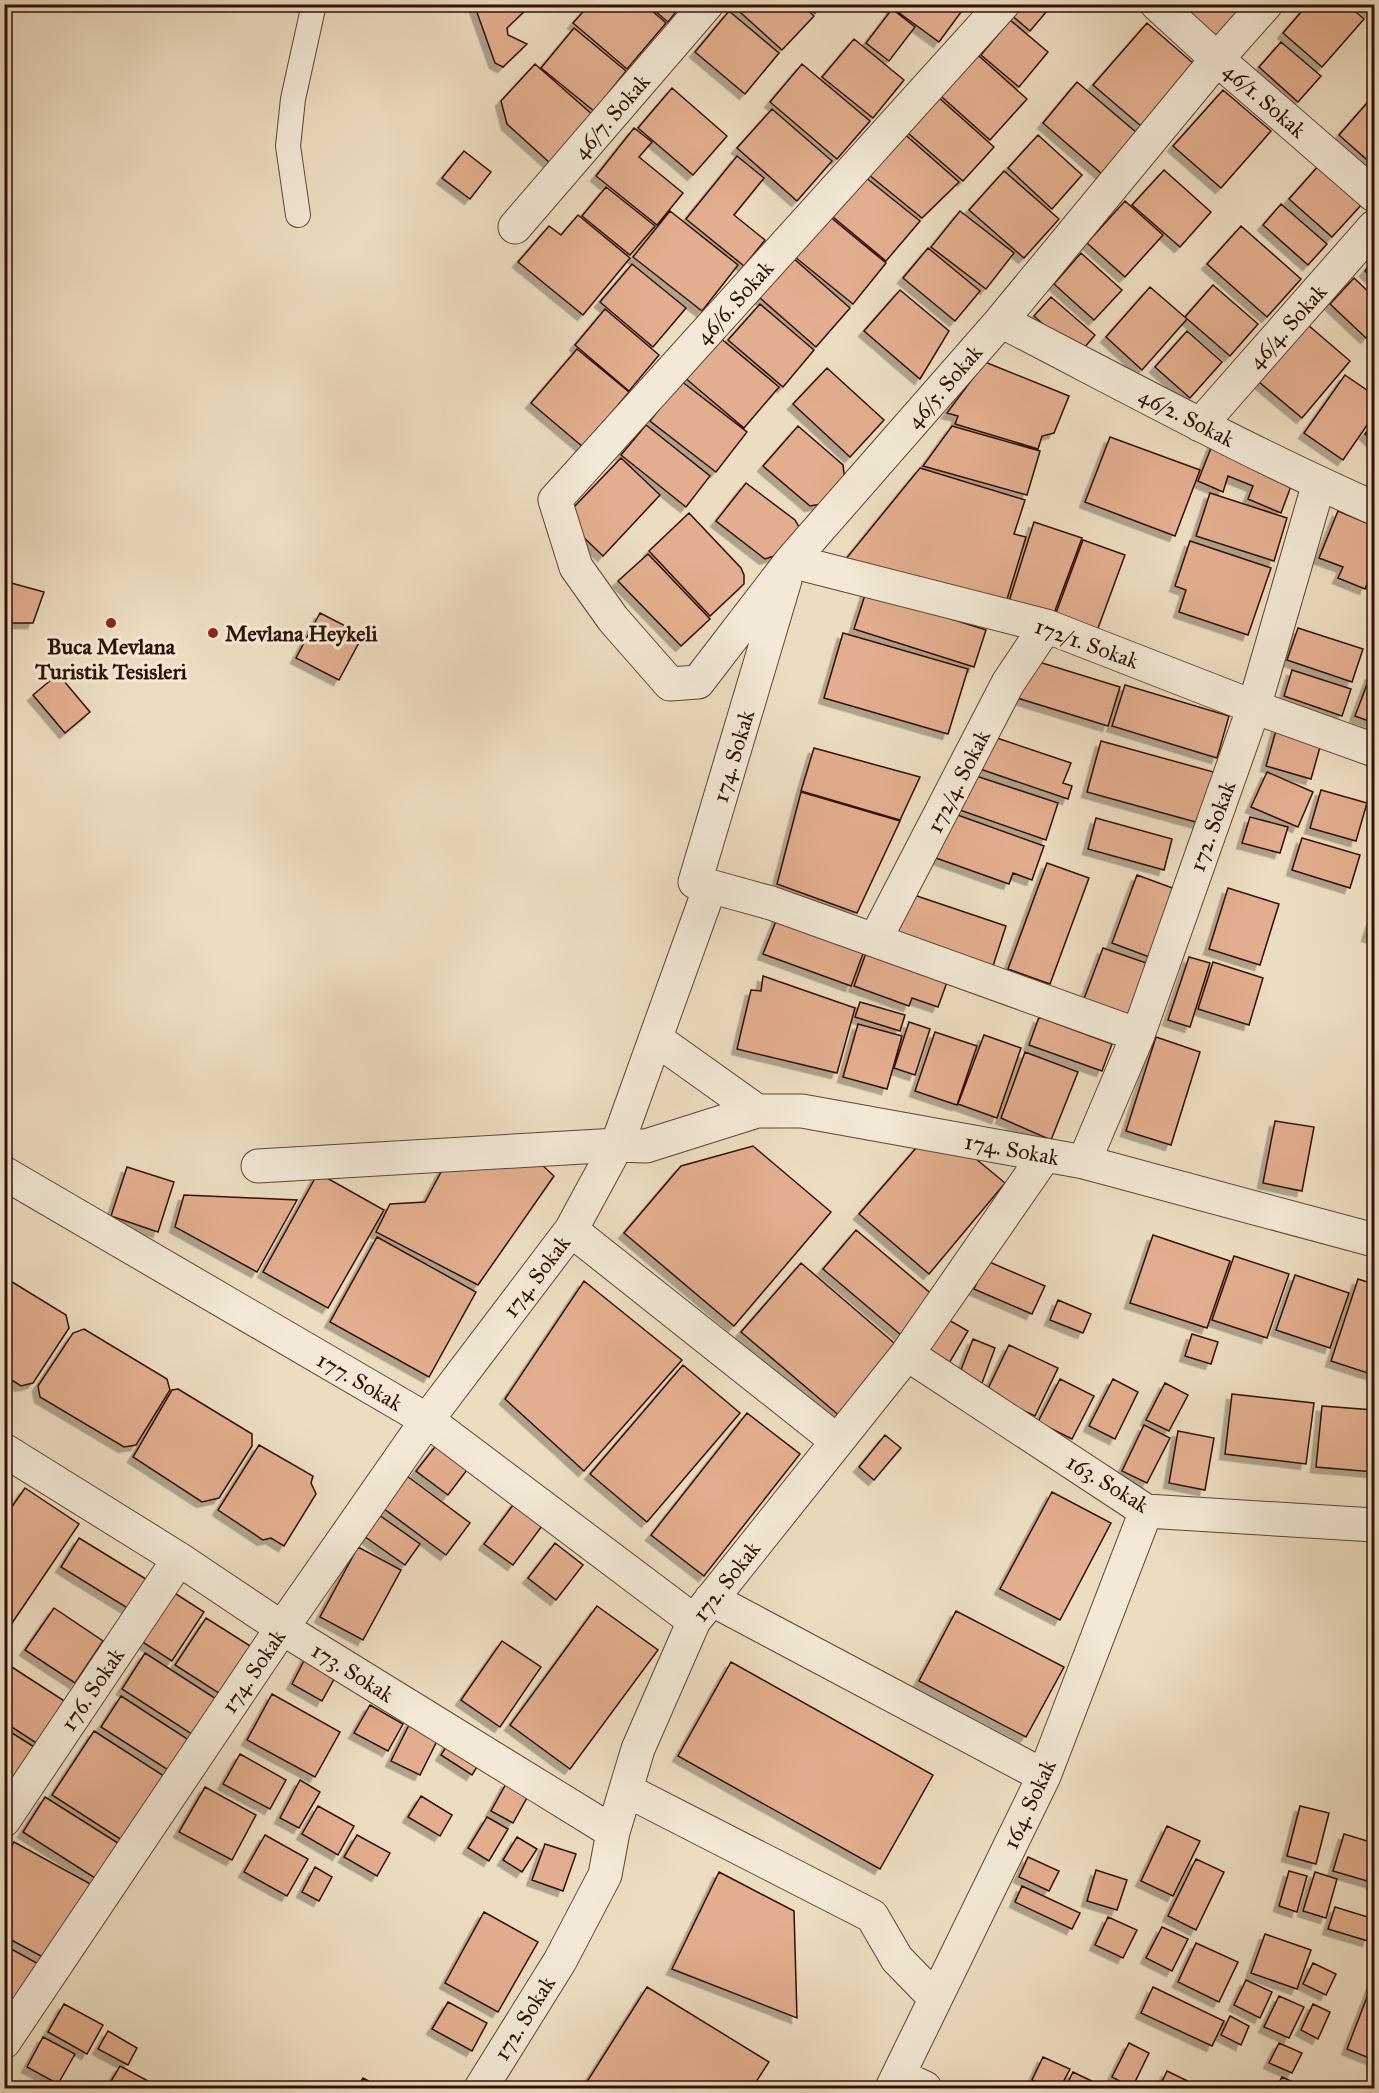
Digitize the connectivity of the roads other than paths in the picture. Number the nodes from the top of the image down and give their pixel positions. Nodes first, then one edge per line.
1 (314, 4) edge
2 (707, 4) edge
3 (1003, 4) edge
4 (1157, 4) edge
5 (1266, 4) edge
6 (1217, 59) junction
7 (1374, 195) edge
8 (298, 214) dead end
9 (515, 227) dead end
10 (1374, 227) edge
11 (1001, 321) junction
12 (1200, 424) junction
13 (1318, 483) junction
14 (1374, 508) edge
15 (791, 561) junction
16 (613, 619) joint
17 (1046, 626) junction
18 (1254, 707) junction
19 (1374, 750) edge
20 (710, 887) junction
21 (875, 940) junction
22 (1138, 1035) junction
23 (656, 1039) junction
24 (757, 1111) junction
25 (617, 1145) junction
26 (1045, 1155) junction
27 (1084, 1162) junction
28 (258, 1166) dead end
29 (4, 1173) edge
30 (571, 1230) junction
31 (1374, 1240) edge
32 (907, 1354) junction
33 (427, 1420) junction
34 (837, 1441) junction
35 (4, 1450) edge
36 (1146, 1511) junction
37 (1374, 1525) edge
38 (179, 1559) junction
39 (702, 1610) junction
40 (282, 1628) junction
41 (1044, 1776) junction
42 (626, 1790) junction
43 (4, 1820) edge
44 (613, 1833) junction
45 (935, 1998) junction
46 (4, 2043) edge
47 (905, 2084) edge
48 (481, 2088) edge

1 - 8 lane
2 - 9 street, 46/7. Sokak
3 - 16 street, 46/6. Sokak
4 - 6 street, 46/1. Sokak
5 - 6 street, 46/5. Sokak
6 - 7 street, 46/1. Sokak
6 - 11 street, 46/5. Sokak
10 - 12 street, 46/4. Sokak
11 - 12 street, 46/2. Sokak
11 - 15 street, 46/5. Sokak
12 - 13 street, 46/2. Sokak
13 - 14 street, 46/2. Sokak
13 - 18 street, 172. Sokak
15 - 16 street, 46/5. Sokak
15 - 17 street, 172/1. Sokak
15 - 20 street, 174. Sokak
17 - 18 street, 172/1. Sokak
17 - 21 street, 172/4. Sokak
18 - 19 street, 172/1. Sokak
18 - 22 street, 172. Sokak
20 - 21 street
20 - 23 street
21 - 22 street
22 - 27 street, 172. Sokak
23 - 24 street
23 - 25 street
24 - 25 street, 174. Sokak
24 - 26 street, 174. Sokak
25 - 28 street
25 - 30 street, 174. Sokak
26 - 27 street, 174. Sokak
26 - 32 street, 172. Sokak
27 - 31 street, 174. Sokak
29 - 33 street, 177. Sokak
30 - 33 street, 174. Sokak
30 - 34 street
32 - 34 street, 172. Sokak
32 - 36 street, 163. Sokak
33 - 39 street, 177. Sokak
33 - 40 street, 174. Sokak
34 - 39 street, 172. Sokak
35 - 38 street, 173. Sokak
36 - 37 street, 163. Sokak
36 - 41 street, 164. Sokak
38 - 40 street, 173. Sokak
38 - 43 street, 176. Sokak
39 - 41 street, 177. Sokak
39 - 42 street, 172. Sokak
40 - 44 street, 173. Sokak
40 - 46 street, 174. Sokak
41 - 45 street, 164. Sokak
42 - 44 street, 172. Sokak
42 - 45 street
44 - 48 street, 172. Sokak
45 - 47 street, 164. Sokak

